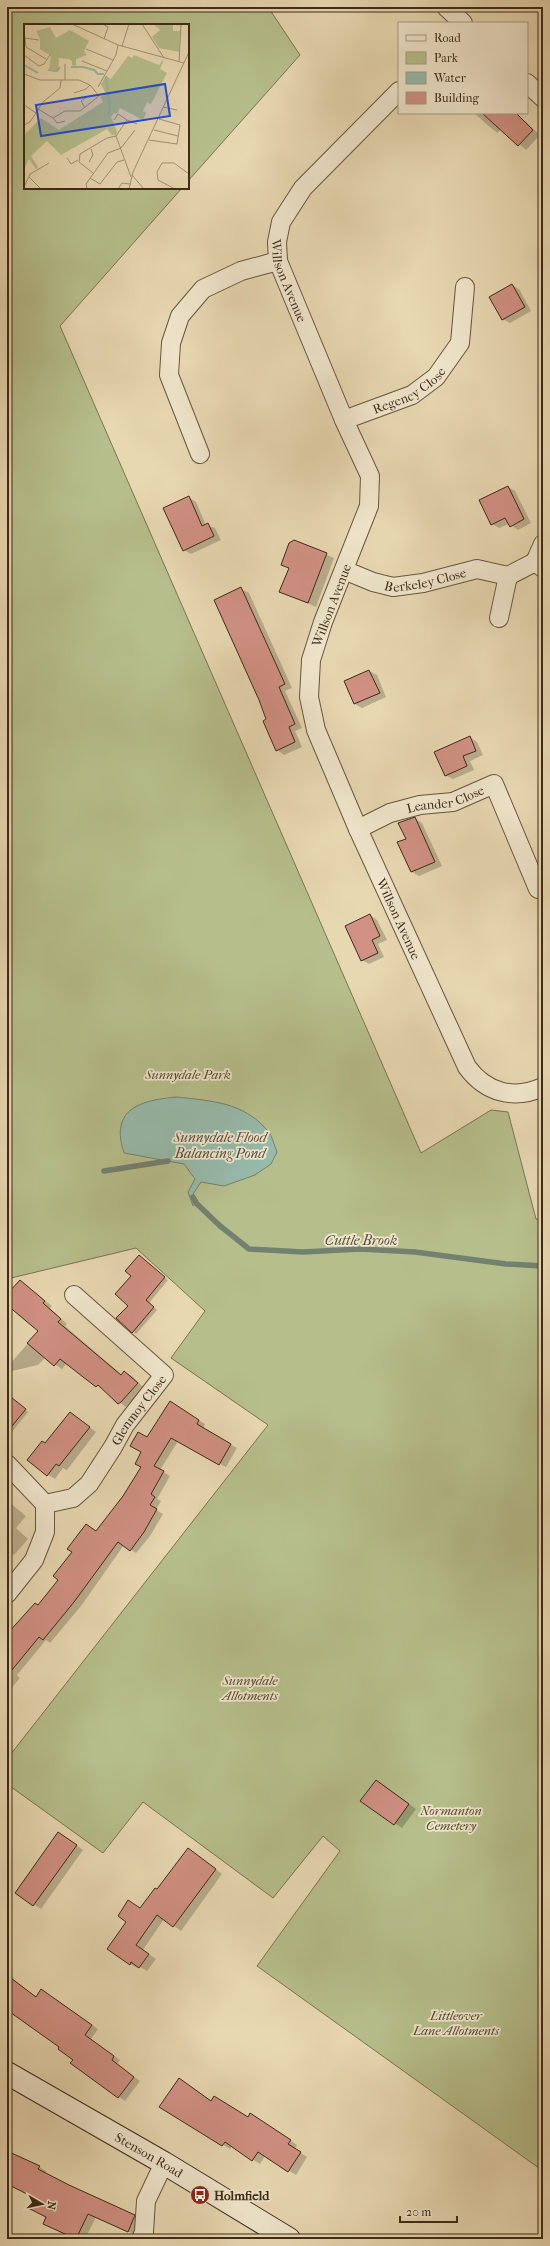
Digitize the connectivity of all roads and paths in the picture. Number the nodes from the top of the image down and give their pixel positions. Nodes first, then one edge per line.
1 (446, 7) edge
2 (462, 22) edge
3 (528, 84) edge
4 (398, 92) edge
5 (543, 98) edge
6 (278, 261) junction
7 (465, 287) dead end
8 (344, 420) junction
9 (200, 454) dead end
10 (543, 544) edge
11 (539, 565) edge
12 (344, 570) junction
13 (508, 576) junction
14 (499, 618) dead end
15 (358, 829) junction
16 (538, 889) dead end
17 (543, 1087) edge
18 (74, 1295) dead end
19 (7, 1464) edge
20 (46, 1504) junction
21 (7, 1594) edge
22 (7, 2074) edge
23 (164, 2163) junction
24 (141, 2239) edge
25 (289, 2239) edge

1 - 2 street
3 - 5 street
4 - 6 street, Willson Avenue
6 - 8 street, Willson Avenue
6 - 9 street
7 - 8 street, Regency Close
8 - 12 street, Willson Avenue
10 - 11 street
11 - 13 street
12 - 13 street, Berkeley Close
12 - 15 street, Willson Avenue
13 - 14 street
15 - 16 street, Leander Close
15 - 17 street, Willson Avenue
18 - 20 street, Glenmoy Close
19 - 20 street
20 - 21 street
22 - 23 street, Stenson Road
23 - 24 street
23 - 25 street, Stenson Road

